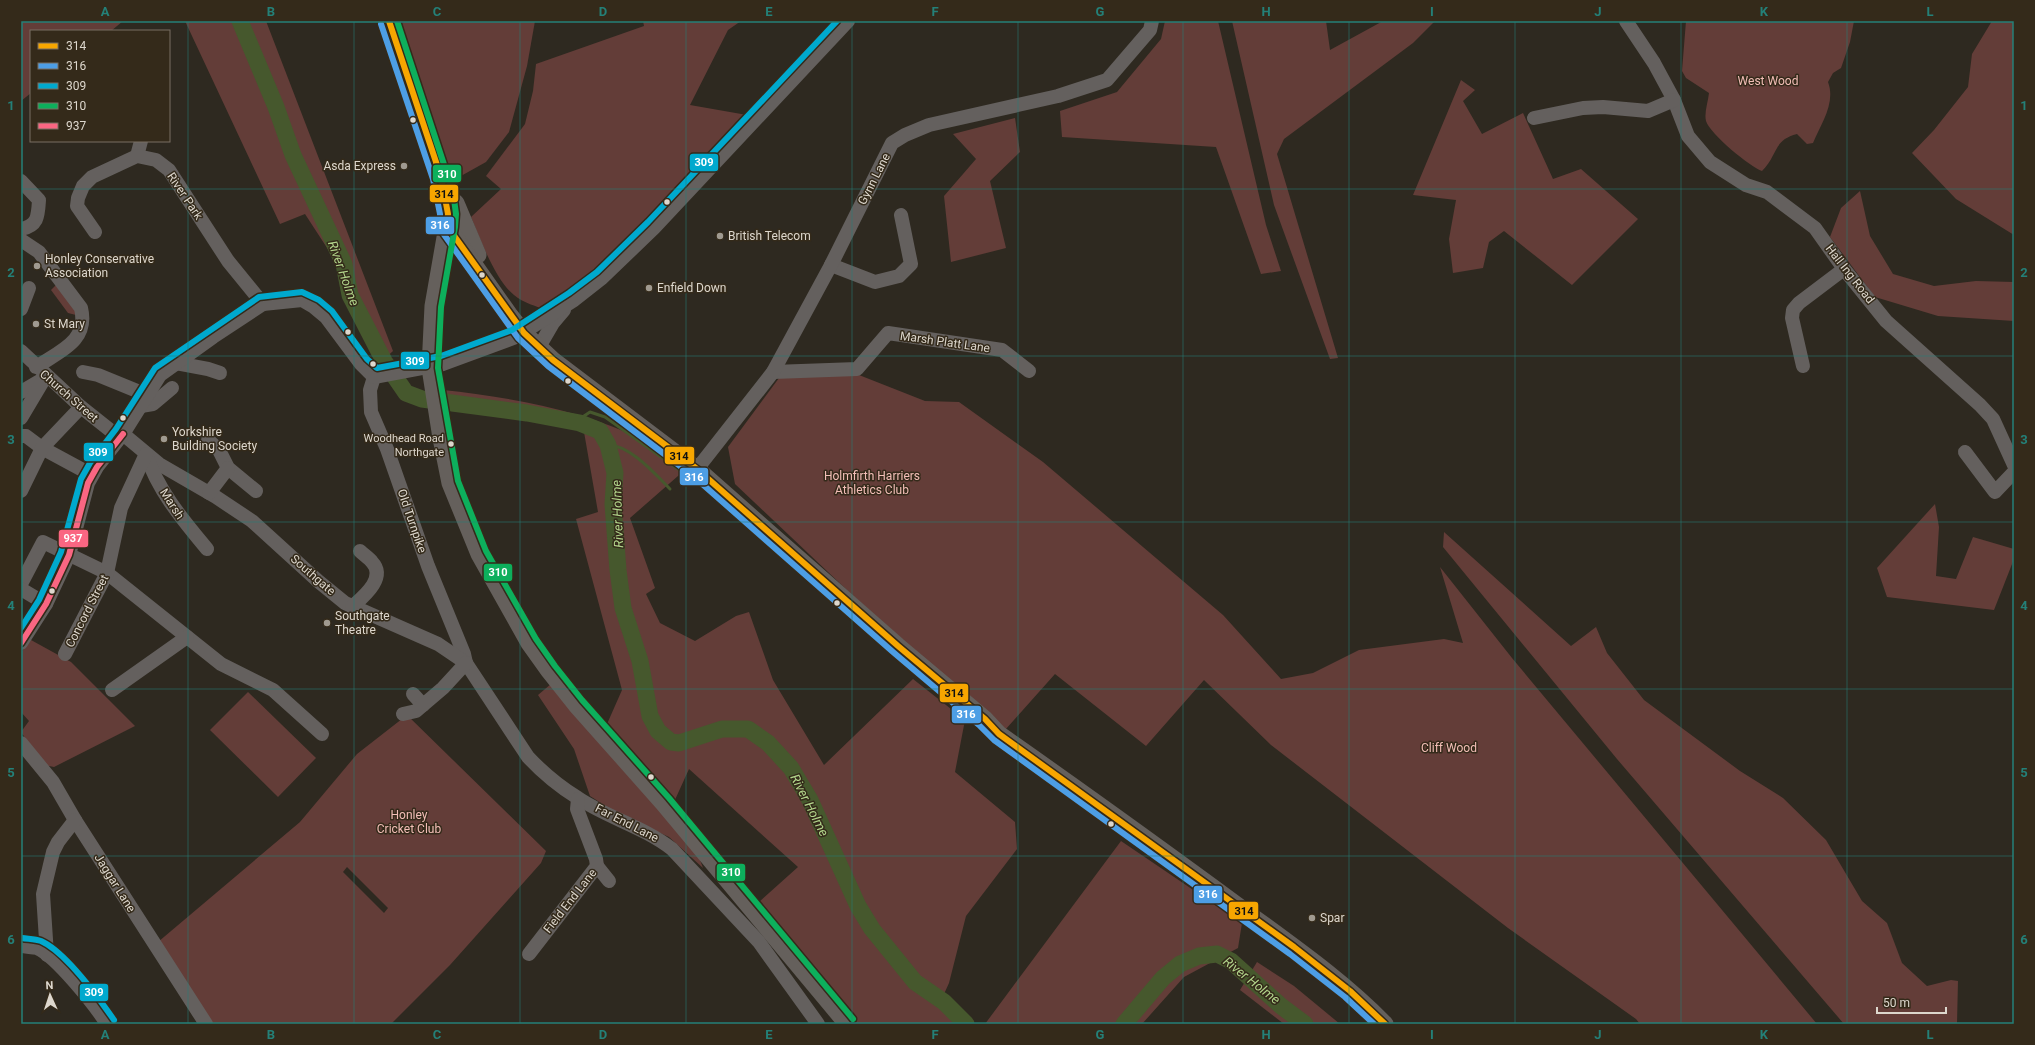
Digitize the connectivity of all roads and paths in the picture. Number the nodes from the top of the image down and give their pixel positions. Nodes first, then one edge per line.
1 (390, 21) edge
2 (848, 21) edge
3 (1152, 21) edge
4 (1626, 21) edge
5 (1674, 100) junction
6 (1534, 118) dead end
7 (141, 142) edge
8 (137, 156) junction
9 (21, 182) edge
10 (445, 193) junction
11 (902, 215) dead end
12 (447, 226) junction
13 (466, 228) junction
14 (21, 229) edge
15 (95, 232) dead end
16 (21, 240) edge
17 (443, 248) junction
18 (467, 255) junction
19 (831, 265) junction
20 (1844, 269) junction
21 (29, 288) dead end
22 (496, 295) junction
23 (574, 300) junction
24 (263, 304) junction
25 (21, 309) edge
26 (524, 333) junction
27 (539, 347) junction
28 (21, 351) edge
29 (176, 363) junction
30 (1803, 366) dead end
31 (430, 368) junction
32 (1030, 371) dead end
33 (41, 372) junction
34 (83, 372) dead end
35 (773, 372) junction
36 (220, 373) dead end
37 (378, 377) junction
38 (172, 388) dead end
39 (21, 392) edge
40 (144, 401) junction
41 (81, 407) junction
42 (21, 418) edge
43 (21, 436) edge
44 (121, 436) junction
45 (208, 440) dead end
46 (42, 448) junction
47 (1965, 452) dead end
48 (146, 454) junction
49 (2014, 465) edge
50 (228, 468) junction
51 (697, 469) junction
52 (2014, 472) edge
53 (92, 475) junction
54 (21, 491) edge
55 (256, 491) dead end
56 (209, 493) junction
57 (207, 549) dead end
58 (360, 551) dead end
59 (69, 556) junction
60 (107, 573) junction
61 (21, 584) edge
62 (21, 589) edge
63 (46, 604) junction
64 (352, 607) junction
65 (187, 637) junction
66 (21, 643) edge
67 (65, 654) dead end
68 (466, 663) junction
69 (112, 690) dead end
70 (413, 694) dead end
71 (423, 705) junction
72 (404, 714) dead end
73 (322, 734) dead end
74 (21, 743) edge
75 (578, 799) junction
76 (75, 820) junction
77 (597, 866) junction
78 (609, 881) dead end
79 (21, 946) edge
80 (529, 954) dead end
81 (47, 955) junction
82 (107, 1024) edge
83 (206, 1024) edge
84 (818, 1024) edge
85 (846, 1024) edge
86 (1385, 1024) edge

1 - 10 main road
2 - 23 street
3 - 19 street, Gynn Lane
4 - 5 street, Hall Ing Road
5 - 6 street
5 - 20 street, Hall Ing Road
7 - 8 street
8 - 15 street
8 - 24 street, River Park
9 - 14 street
10 - 12 main road
10 - 13 main road
11 - 19 street
12 - 13 main road
12 - 17 main road
12 - 18 main road
13 - 22 main road
16 - 33 street
17 - 18 main road
17 - 31 main road
18 - 22 main road
19 - 35 street, Gynn Lane
20 - 30 street
20 - 49 street, Hall Ing Road
21 - 25 street
22 - 26 main road
23 - 26 street
23 - 27 street
24 - 29 street
24 - 37 street
26 - 27 main road
26 - 31 street
27 - 51 main road
28 - 33 street, Church Street
29 - 36 street
29 - 40 street
31 - 37 street
31 - 85 main road
32 - 35 street, Marsh Platt Lane
33 - 39 street
33 - 41 street, Church Street
33 - 42 street
34 - 40 street
35 - 51 street, Gynn Lane
37 - 68 street, Old Turnpike
38 - 40 street
40 - 44 street
41 - 44 street, Church Street
41 - 46 street
43 - 46 street
44 - 48 street, Southgate
44 - 53 street
45 - 50 street
46 - 53 street
46 - 54 street
47 - 52 street
48 - 56 street, Southgate
48 - 57 street, Marsh
48 - 60 street, Concord Street
50 - 55 street
50 - 56 street
51 - 86 main road
53 - 59 street
56 - 64 street, Southgate
58 - 64 street
59 - 60 street
59 - 61 street
59 - 63 street
60 - 65 street
60 - 67 street, Concord Street
62 - 63 street
63 - 66 street
64 - 68 street, Southgate
65 - 69 street
65 - 73 street
68 - 71 street
68 - 75 street, Far End Lane
70 - 71 street
71 - 72 street
74 - 76 street, Jaggar Lane
75 - 77 street, Field End Lane
75 - 84 street, Far End Lane
76 - 81 street
76 - 83 street, Jaggar Lane
77 - 78 street
77 - 80 street, Field End Lane
79 - 81 street
81 - 82 street

